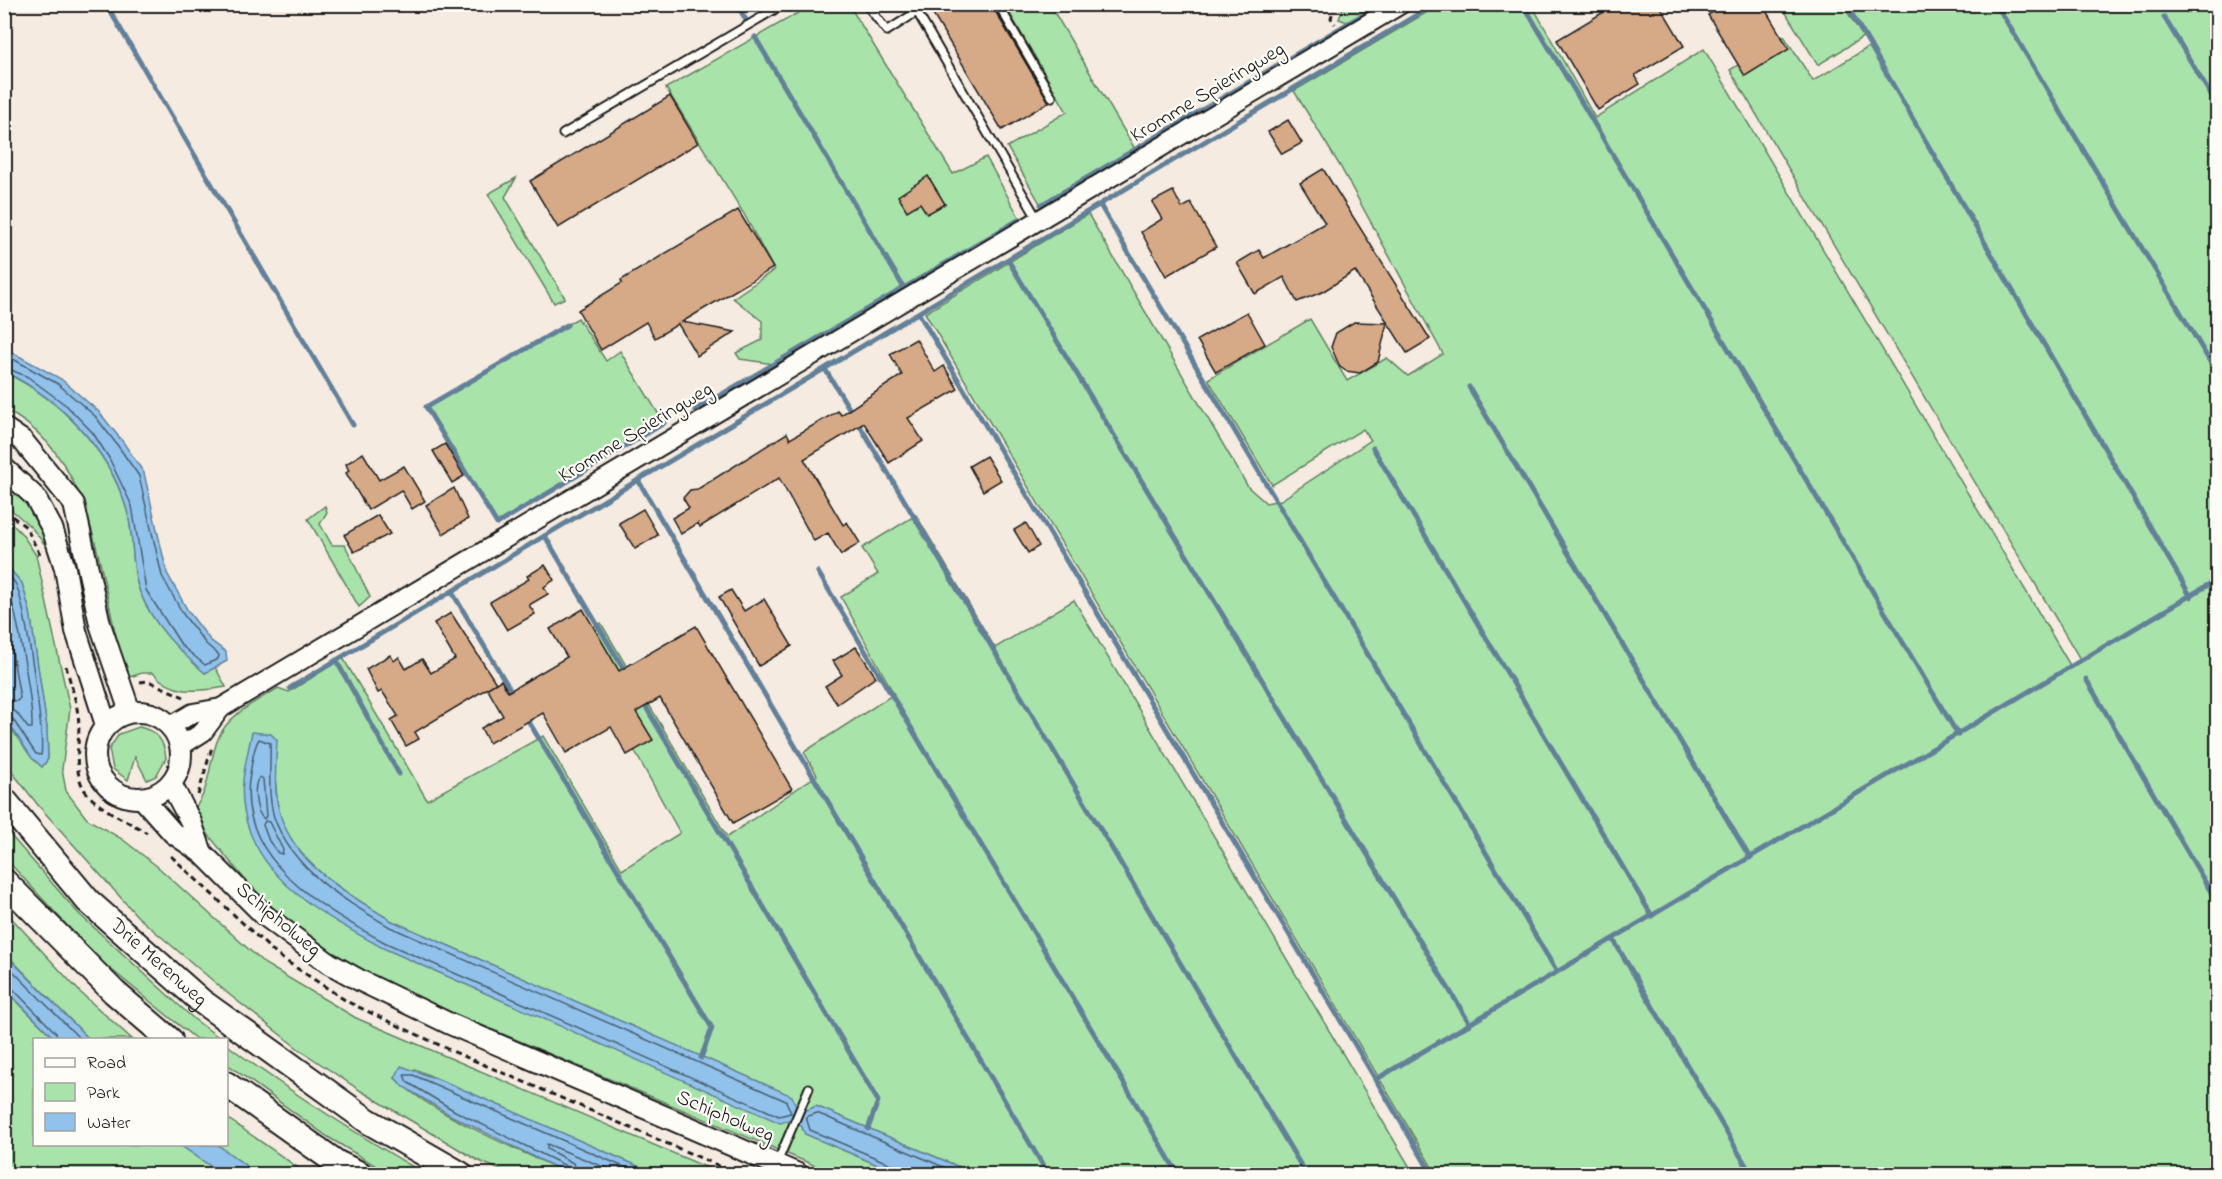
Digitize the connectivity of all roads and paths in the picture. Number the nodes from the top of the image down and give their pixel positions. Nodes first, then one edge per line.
1 (784, 4) edge
2 (866, 4) edge
3 (929, 4) edge
4 (998, 4) edge
5 (1335, 4) edge
6 (1401, 4) edge
7 (917, 12) junction
8 (1331, 18) dead end
9 (1052, 97) dead end
10 (563, 134) dead end
11 (1038, 220) junction
12 (4, 428) edge
13 (4, 468) edge
14 (4, 510) edge
15 (41, 557) dead end
16 (65, 664) dead end
17 (120, 687) junction
18 (188, 697) dead end
19 (97, 698) junction
20 (77, 708) junction
21 (220, 708) junction
22 (130, 712) junction
23 (106, 725) junction
24 (171, 726) junction
25 (213, 744) dead end
26 (181, 747) junction
27 (171, 784) junction
28 (143, 799) junction
29 (4, 800) edge
30 (185, 810) junction
31 (159, 831) junction
32 (168, 852) dead end
33 (202, 853) junction
34 (4, 881) edge
35 (168, 1038) edge
36 (228, 1085) edge
37 (809, 1088) dead end
38 (776, 1165) junction
39 (343, 1169) edge
40 (360, 1174) edge
41 (460, 1174) edge
42 (738, 1174) edge
43 (798, 1174) edge

1 - 10 lane
2 - 7 lane
3 - 7 lane
4 - 9 lane
5 - 8 path
6 - 11 street, Kromme Spieringweg
7 - 11 lane
11 - 21 street, Kromme Spieringweg
12 - 17 main road
13 - 19 main road
14 - 15 path
16 - 20 path
17 - 18 path
17 - 22 main road
19 - 20 path
19 - 23 main road
20 - 31 path
21 - 24 street, Kromme Spieringweg
21 - 26 street, Kromme Spieringweg
22 - 23 main road
22 - 24 main road
23 - 28 main road
24 - 26 main road
25 - 30 path
26 - 27 main road
27 - 28 main road
27 - 30 main road, Schipholweg
28 - 31 main road, Schipholweg
29 - 41 highway, Drie Merenweg
30 - 33 main road, Schipholweg
31 - 33 main road, Schipholweg
32 - 42 path, Schipholweg
33 - 38 main road, Schipholweg
34 - 35 highway
36 - 39 highway
37 - 38 lane
38 - 43 main road, Schipholweg
39 - 40 highway

